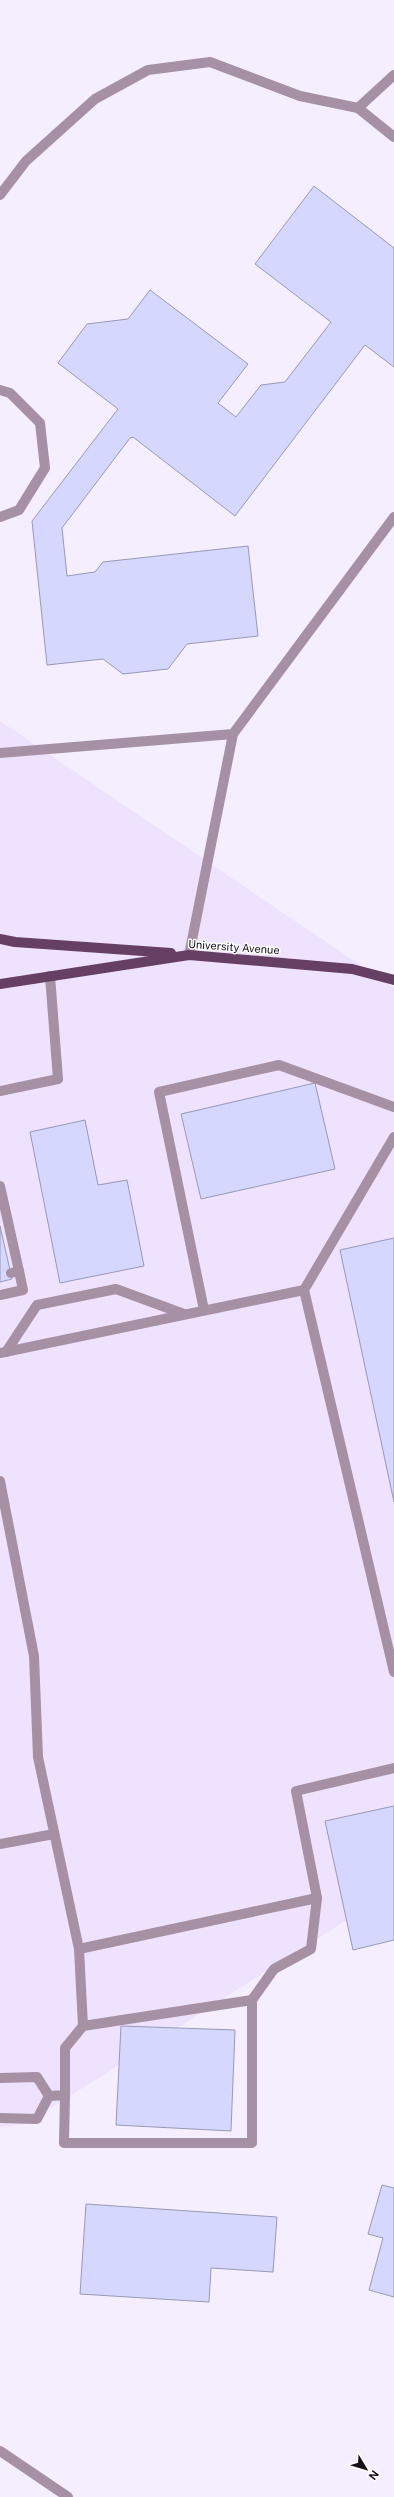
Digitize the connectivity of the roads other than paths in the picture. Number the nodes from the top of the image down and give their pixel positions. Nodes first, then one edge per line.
1 (394, 75) edge
2 (358, 108) junction
3 (394, 137) edge
4 (0, 195) edge
5 (0, 390) edge
6 (0, 517) edge
7 (394, 517) edge
8 (233, 734) junction
9 (0, 753) edge
10 (0, 939) edge
11 (189, 955) junction
12 (50, 976) junction
13 (394, 980) edge
14 (0, 984) edge
15 (0, 1091) edge
16 (394, 1107) edge
17 (394, 1137) edge
18 (0, 1186) edge
19 (304, 1290) junction
20 (0, 1295) edge
21 (204, 1310) junction
22 (184, 1314) junction
23 (3, 1352) edge
24 (0, 1481) edge
25 (394, 1672) edge
26 (394, 1768) edge
27 (54, 1834) junction
28 (0, 1844) edge
29 (317, 1898) junction
30 (79, 1949) junction
31 (252, 2000) junction
32 (83, 2026) junction
33 (0, 2078) edge
34 (65, 2095) junction
35 (49, 2096) junction
36 (0, 2118) edge
37 (0, 2451) edge
38 (68, 2497) edge

1 - 2 street
2 - 3 street
2 - 4 street
5 - 6 street
7 - 8 street
8 - 9 street
8 - 11 street
10 - 11 main road
11 - 12 main road, University Avenue
11 - 13 main road, University Avenue
12 - 14 main road, University Avenue
12 - 15 street
16 - 21 street
17 - 19 street
18 - 20 street
19 - 21 street
19 - 25 street
21 - 22 street
22 - 23 street
22 - 23 street
24 - 27 street
26 - 29 street
27 - 28 street
27 - 30 street
29 - 30 street
29 - 31 street
30 - 32 street
31 - 32 street
31 - 34 street
32 - 34 street
33 - 35 street
34 - 35 street
35 - 36 street
37 - 38 street

